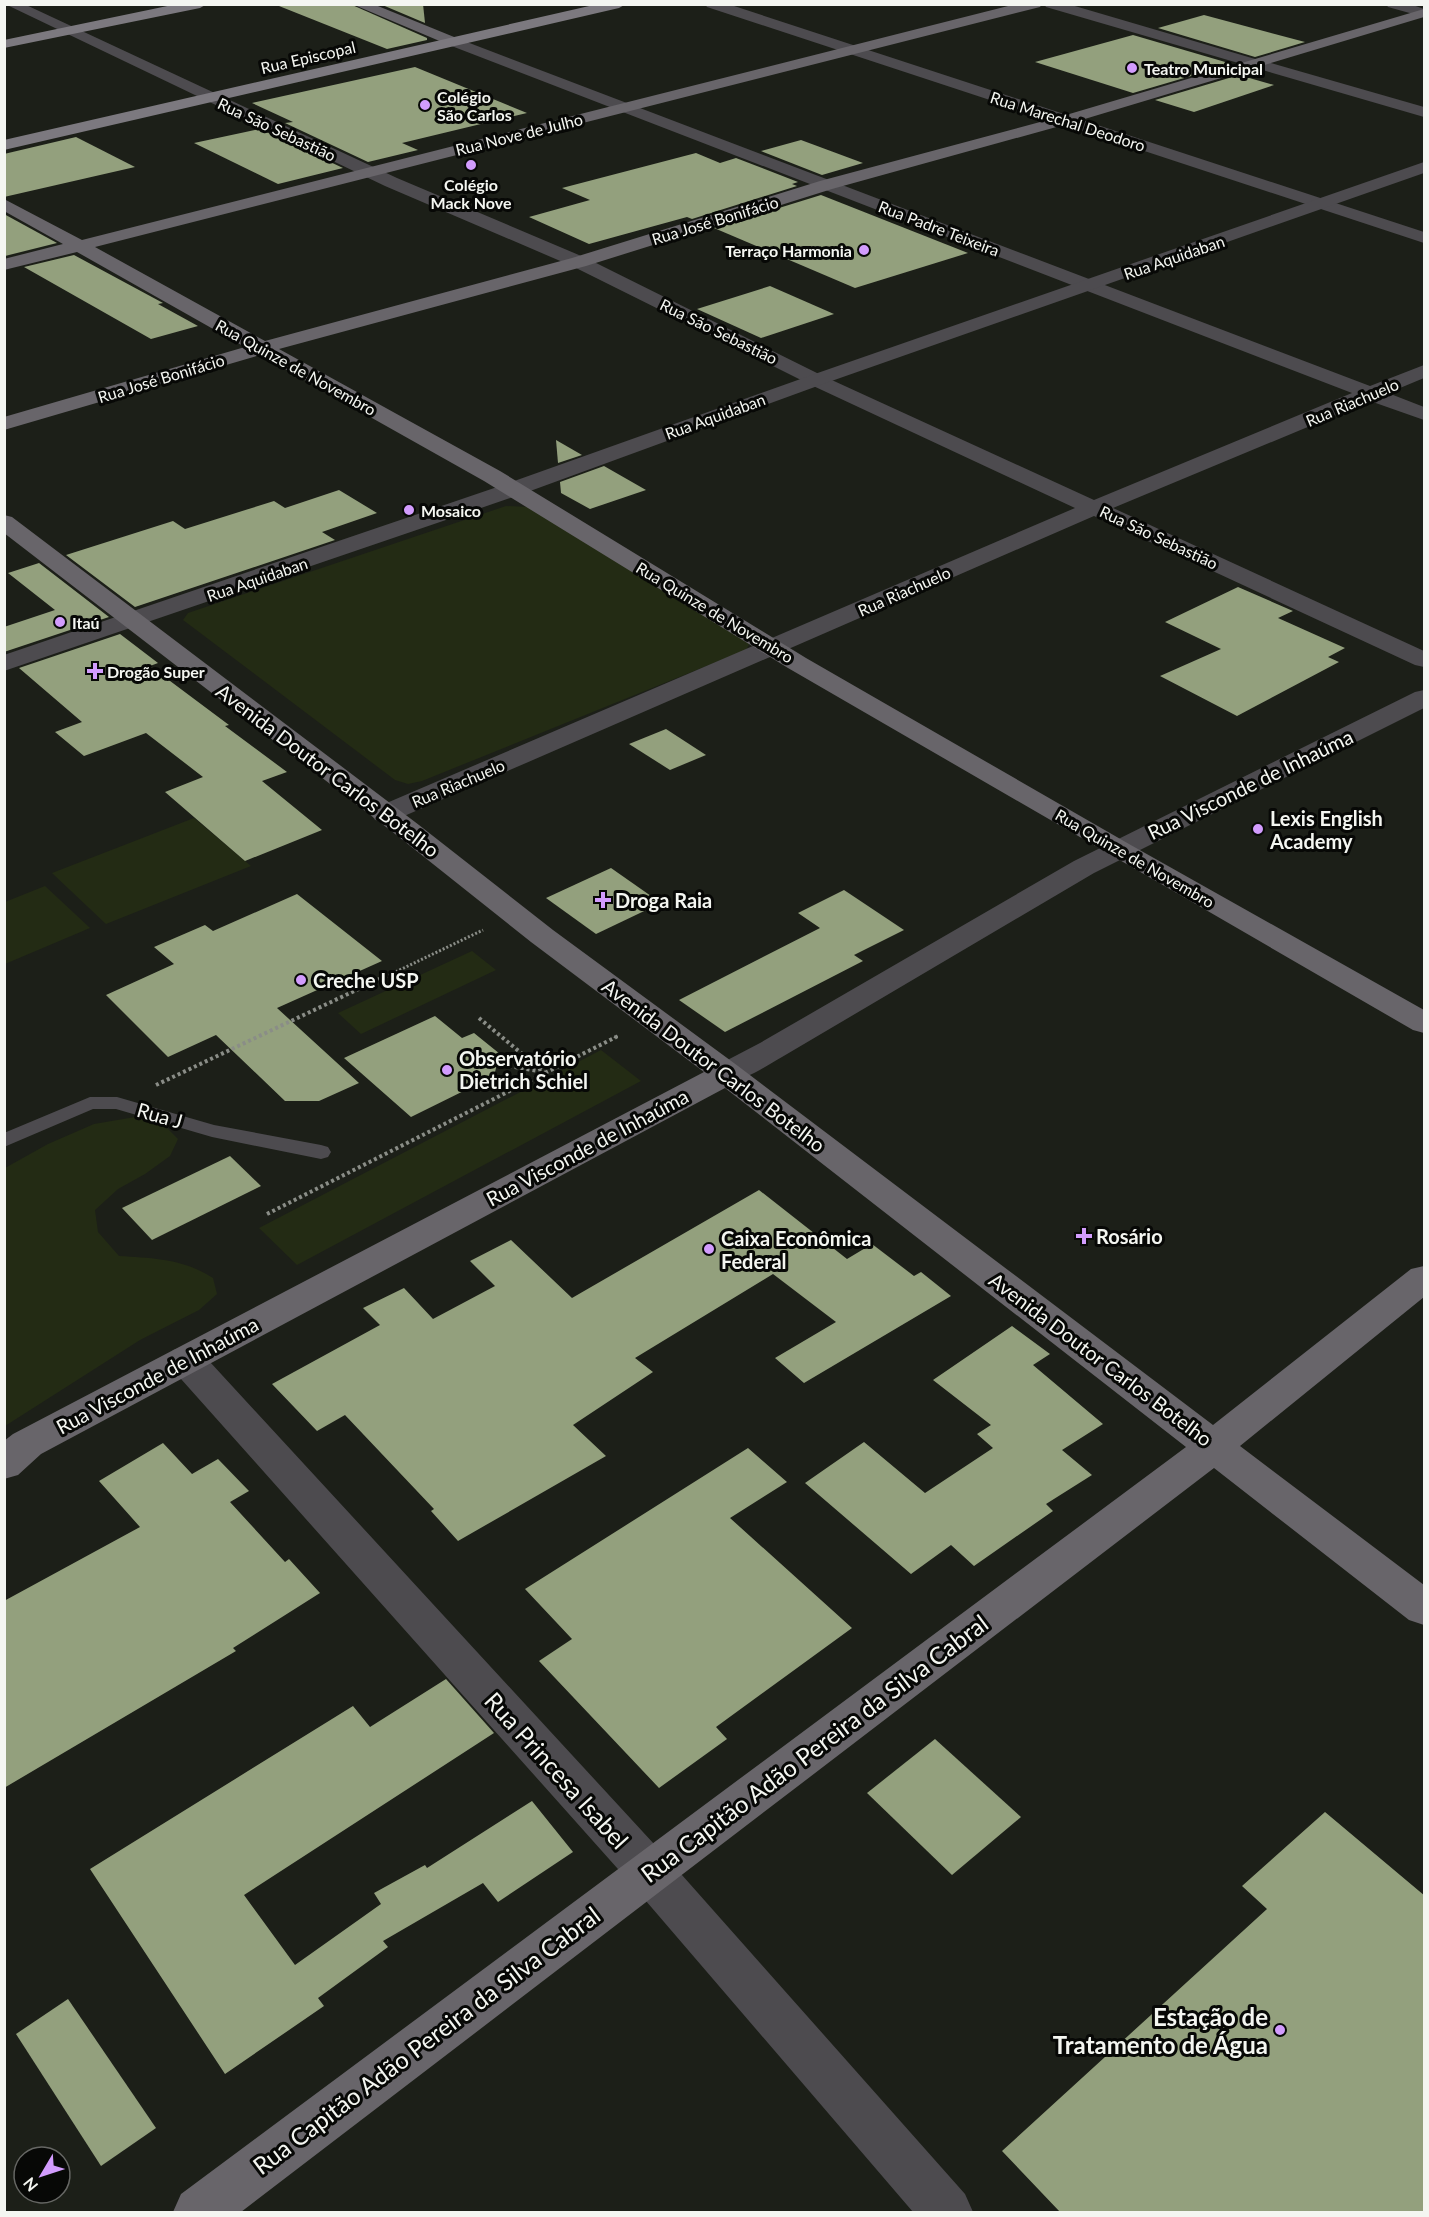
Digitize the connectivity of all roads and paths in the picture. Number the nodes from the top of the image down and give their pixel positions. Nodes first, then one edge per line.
1 (12, 4) edge
2 (200, 4) edge
3 (359, 4) edge
4 (619, 4) edge
5 (712, 4) edge
6 (1035, 4) edge
7 (1051, 4) edge
8 (1393, 4) edge
9 (1425, 13) edge
10 (68, 31) junction
11 (454, 42) junction
12 (4, 44) edge
13 (853, 51) junction
14 (1257, 64) junction
15 (209, 98) junction
16 (624, 108) junction
17 (1425, 112) edge
18 (1066, 120) junction
19 (4, 145) edge
20 (1425, 167) edge
21 (369, 172) junction
22 (826, 185) junction
23 (4, 204) edge
24 (1321, 205) junction
25 (1425, 238) edge
26 (79, 246) junction
27 (579, 262) junction
28 (4, 265) edge
29 (1089, 286) junction
30 (262, 348) junction
31 (1425, 371) edge
32 (816, 380) junction
33 (1372, 394) junction
34 (1425, 414) edge
35 (4, 424) edge
36 (514, 489) junction
37 (1096, 507) junction
38 (4, 522) edge
39 (133, 621) junction
40 (772, 648) junction
41 (1425, 660) edge
42 (4, 664) edge
43 (1425, 698) edge
44 (385, 814) junction
45 (1119, 850) junction
46 (516, 915) junction
47 (479, 1018) dead end
48 (1425, 1023) edge
49 (608, 1029) dead end
50 (497, 1064) dead end
51 (545, 1073) junction
52 (727, 1073) junction
53 (117, 1103) junction
54 (4, 1141) edge
55 (321, 1152) dead end
56 (267, 1214) dead end
57 (1425, 1278) edge
58 (186, 1360) junction
59 (1215, 1446) junction
60 (4, 1464) edge
61 (1425, 1608) edge
62 (650, 1872) junction
63 (199, 2212) edge
64 (947, 2212) edge

1 - 10 street, Rua São Sebastião
2 - 10 main road
3 - 11 main road
4 - 11 main road, Rua Episcopal
5 - 13 street, Rua Marechal Deodoro
6 - 13 main road, Rua Nove de Julho
7 - 14 street
8 - 9 street
9 - 14 main road, Rua José Bonifácio
10 - 12 main road
10 - 15 street, Rua São Sebastião
11 - 15 main road, Rua Episcopal
11 - 16 street, Rua Padre Teixeira
13 - 16 main road, Rua Nove de Julho
13 - 18 street, Rua Marechal Deodoro
14 - 17 street
14 - 18 main road, Rua José Bonifácio
15 - 19 main road, Rua Episcopal
15 - 21 street, Rua São Sebastião
16 - 21 main road, Rua Nove de Julho
16 - 22 street, Rua Padre Teixeira
18 - 22 main road, Rua José Bonifácio
18 - 24 street, Rua Marechal Deodoro
20 - 24 street, Rua Aquidaban
21 - 26 main road, Rua Nove de Julho
21 - 27 street, Rua São Sebastião
22 - 27 main road, Rua José Bonifácio
22 - 29 street, Rua Padre Teixeira
23 - 26 main road, Rua Quinze de Novembro
24 - 25 street, Rua Marechal Deodoro
24 - 29 street, Rua Aquidaban
26 - 28 main road, Rua Nove de Julho
26 - 30 main road, Rua Quinze de Novembro
27 - 30 main road, Rua José Bonifácio
27 - 32 street, Rua São Sebastião
29 - 32 street, Rua Aquidaban
29 - 33 street, Rua Padre Teixeira
30 - 35 main road, Rua José Bonifácio
30 - 36 main road, Rua Quinze de Novembro
31 - 33 street, Rua Riachuelo
32 - 36 street, Rua Aquidaban
32 - 37 street, Rua São Sebastião
33 - 34 street, Rua Padre Teixeira
33 - 37 street, Rua Riachuelo
36 - 39 street, Rua Aquidaban
36 - 40 main road, Rua Quinze de Novembro
37 - 40 street, Rua Riachuelo
37 - 41 street, Rua São Sebastião
38 - 39 main road, Avenida Doutor Carlos Botelho
39 - 42 street, Rua Aquidaban
39 - 44 main road, Avenida Doutor Carlos Botelho
40 - 44 street, Rua Riachuelo
40 - 45 main road, Rua Quinze de Novembro
43 - 45 street, Rua Visconde de Inhaúma
44 - 46 main road, Avenida Doutor Carlos Botelho
45 - 48 main road, Rua Quinze de Novembro
45 - 52 street, Rua Visconde de Inhaúma
46 - 52 main road, Avenida Doutor Carlos Botelho
46 - 53 path
47 - 51 path
49 - 51 path
50 - 51 path
51 - 56 path
52 - 58 main road, Rua Visconde de Inhaúma
52 - 59 main road, Avenida Doutor Carlos Botelho
53 - 54 lane, Rua J
53 - 55 lane, Rua J
57 - 59 main road, Rua Capitão Adão Pereira da Silva Cabral
58 - 60 main road, Rua Visconde de Inhaúma
58 - 62 street, Rua Princesa Isabel
59 - 61 main road, Avenida Doutor Carlos Botelho
59 - 62 main road, Rua Capitão Adão Pereira da Silva Cabral
62 - 63 main road, Rua Capitão Adão Pereira da Silva Cabral
62 - 64 street, Rua Princesa Isabel

